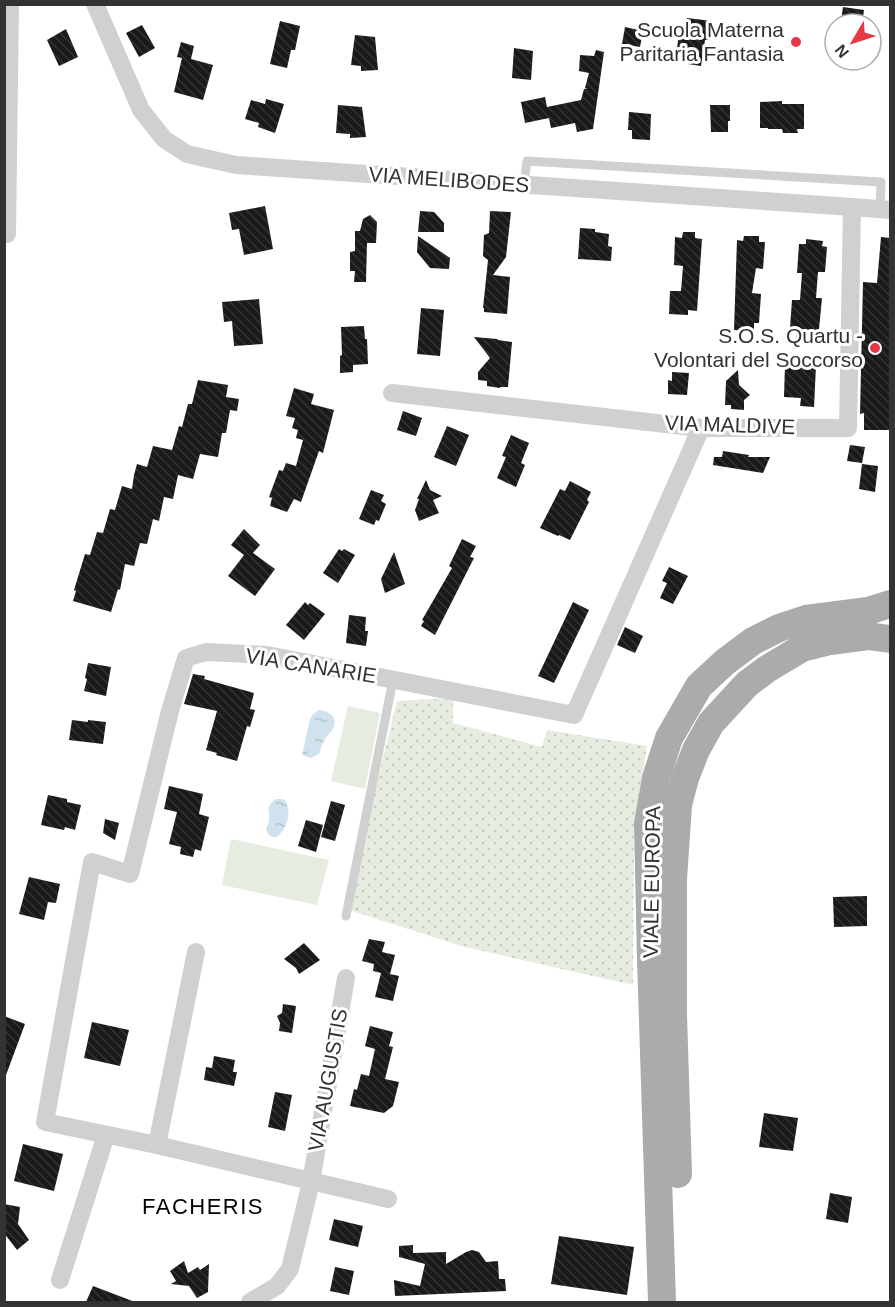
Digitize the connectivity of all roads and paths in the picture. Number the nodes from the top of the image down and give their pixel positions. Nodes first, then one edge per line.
1 (10, 4) edge
2 (94, 4) edge
3 (524, 185) junction
4 (852, 207) junction
5 (885, 210) edge
6 (7, 234) dead end
7 (392, 393) dead end
8 (701, 428) junction
9 (891, 604) edge
10 (891, 639) edge
11 (393, 680) junction
12 (346, 916) dead end
13 (196, 952) dead end
14 (346, 978) dead end
15 (45, 1122) joint
16 (106, 1134) junction
17 (157, 1145) junction
18 (311, 1182) junction
19 (388, 1199) dead end
20 (60, 1280) dead end
21 (250, 1302) edge
22 (662, 1302) edge
23 (682, 1302) edge

1 - 6 street
2 - 3 street, VIA MELIBODES
3 - 4 street, VIA MELIBODES
3 - 5 lane
4 - 5 street, VIA MELIBODES
4 - 8 street, VIA MALDIVE
7 - 8 street, VIA MALDIVE
8 - 11 street, VIA CANARIE
9 - 22 main road, VIALE EUROPA
10 - 23 main road, VIALE EUROPA
11 - 12 lane
11 - 15 street, VIA CANARIE
13 - 17 street
14 - 18 street, VIA AUGUSTIS
15 - 16 street, VIA AUGUSTIS
16 - 17 street, VIA AUGUSTIS
16 - 20 street
17 - 18 street, VIA AUGUSTIS
18 - 19 street
18 - 21 street, VIA AUGUSTIS

